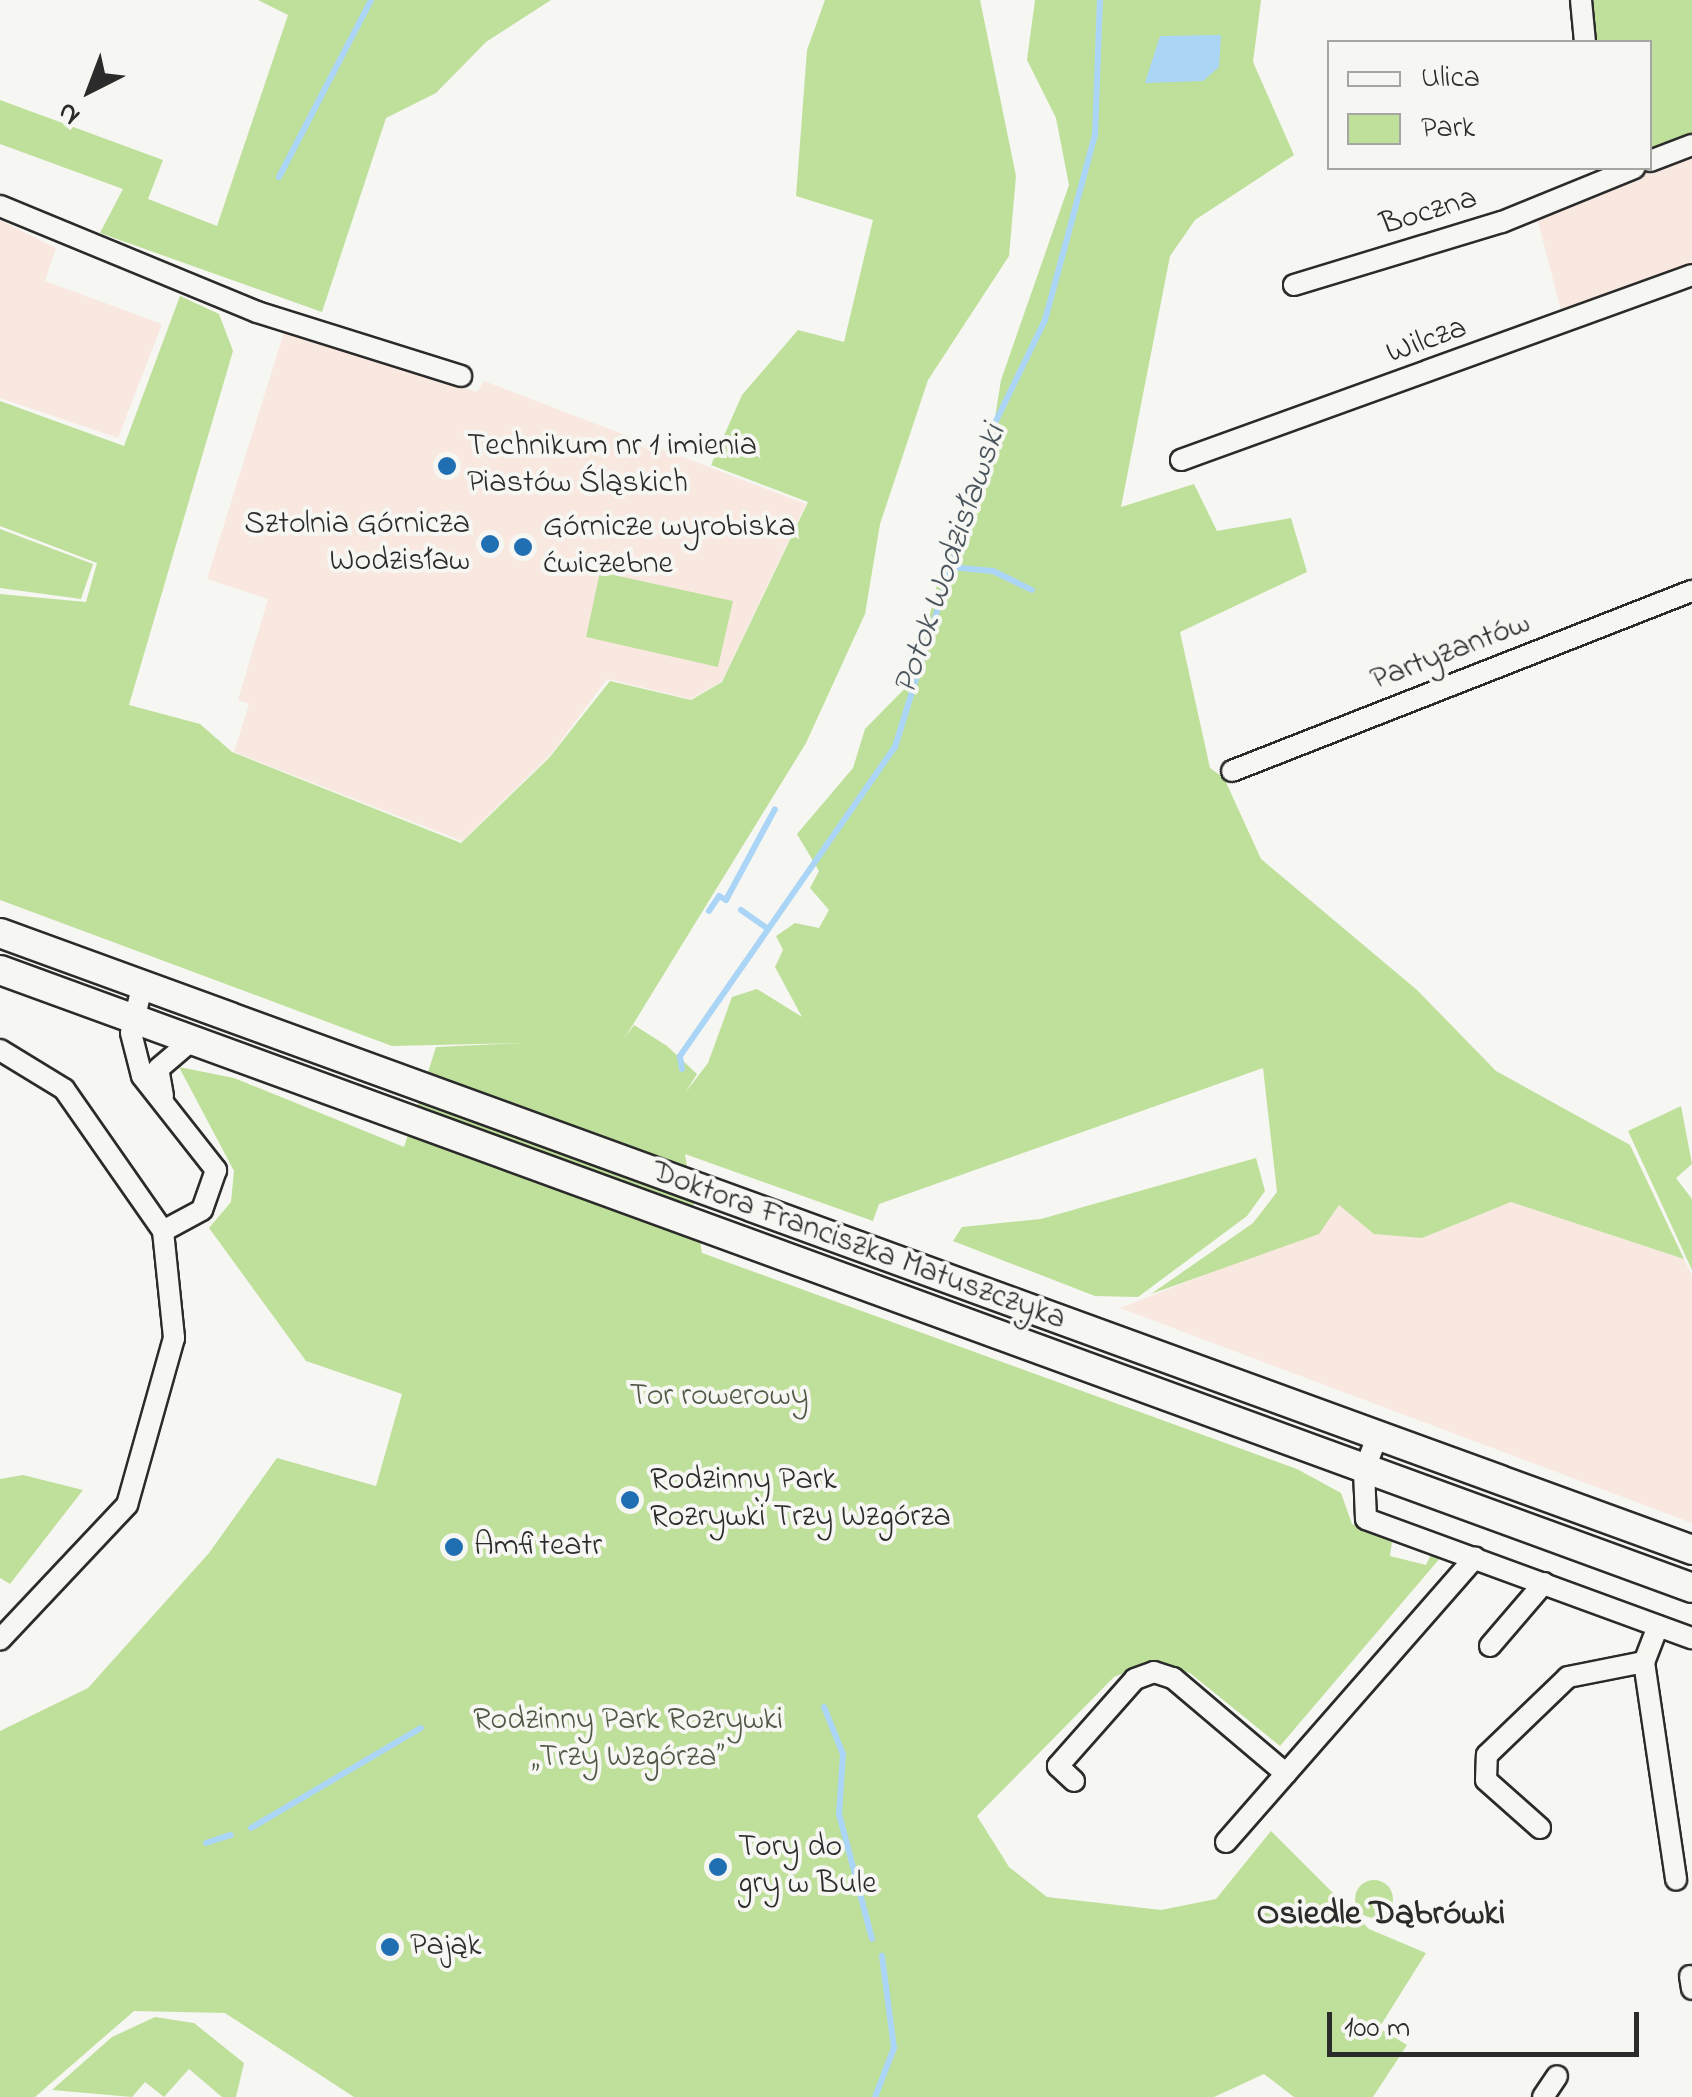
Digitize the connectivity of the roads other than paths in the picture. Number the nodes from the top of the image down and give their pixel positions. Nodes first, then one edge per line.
1 (1581, 0) edge
2 (1585, 40) edge
3 (1692, 146) edge
4 (1652, 160) edge
5 (1629, 170) edge
6 (0, 206) edge
7 (1692, 276) edge
8 (1294, 286) dead end
9 (461, 376) dead end
10 (1181, 460) dead end
11 (1692, 591) edge
12 (1232, 772) dead end
13 (0, 934) edge
14 (0, 970) edge
15 (142, 987) junction
16 (133, 1018) junction
17 (191, 1041) junction
18 (0, 1050) edge
19 (166, 1102) junction
20 (164, 1231) junction
21 (1376, 1438) junction
22 (1364, 1470) junction
23 (1692, 1550) edge
24 (1475, 1558) junction
25 (1544, 1583) junction
26 (1692, 1588) edge
27 (1658, 1626) junction
28 (1692, 1638) edge
29 (0, 1640) edge
30 (1490, 1646) dead end
31 (1644, 1662) junction
32 (1286, 1774) junction
33 (1074, 1780) dead end
34 (1540, 1828) dead end
35 (1226, 1842) dead end
36 (1676, 1880) dead end
37 (1557, 2076) dead end
38 (1543, 2097) edge

1 - 2 street
3 - 4 street
5 - 8 street, Boczna
6 - 9 street
7 - 10 street, Wilcza
11 - 12 street, Partyzantów
13 - 15 main road, Doktora Franciszka Matuszczyka
14 - 16 main road, Doktora Franciszka Matuszczyka
15 - 16 street
15 - 21 main road, Doktora Franciszka Matuszczyka
16 - 17 main road, Doktora Franciszka Matuszczyka
16 - 19 street
17 - 19 street
17 - 22 main road, Doktora Franciszka Matuszczyka
18 - 20 street
19 - 20 street
20 - 29 street
21 - 22 street
21 - 23 main road, Doktora Franciszka Matuszczyka
22 - 24 street
22 - 26 main road, Doktora Franciszka Matuszczyka
24 - 25 street
24 - 32 street
25 - 27 street
25 - 30 street
27 - 28 street
27 - 31 street
31 - 34 street
31 - 36 street
32 - 33 street
32 - 35 street
37 - 38 street

